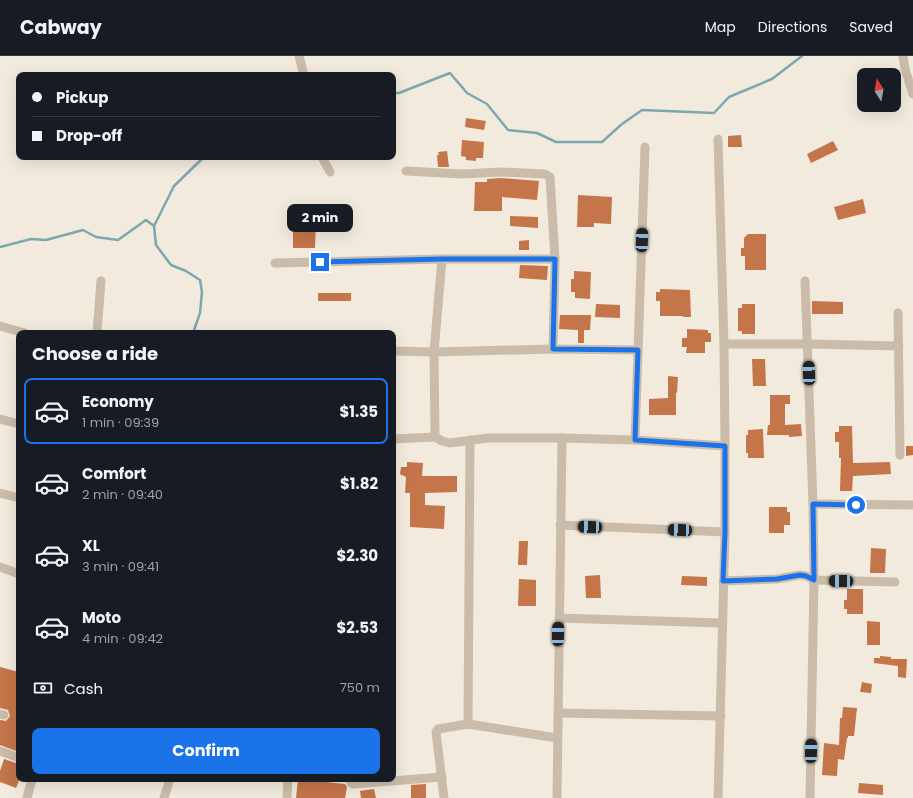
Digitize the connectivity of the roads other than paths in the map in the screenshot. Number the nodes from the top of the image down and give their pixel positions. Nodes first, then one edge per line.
1 (299, 56) edge
2 (903, 56) edge
3 (303, 72) edge
4 (913, 94) edge
5 (718, 139) dead end
6 (645, 146) dead end
7 (324, 160) edge
8 (406, 171) dead end
9 (330, 172) dead end
10 (442, 259) junction
11 (555, 259) junction
12 (275, 263) dead end
13 (102, 281) dead end
14 (805, 282) dead end
15 (898, 313) dead end
16 (0, 326) edge
17 (16, 330) edge
18 (97, 330) edge
19 (724, 344) junction
20 (808, 344) junction
21 (899, 346) junction
22 (553, 349) junction
23 (638, 350) junction
24 (396, 351) edge
25 (434, 352) junction
26 (0, 419) edge
27 (16, 423) edge
28 (434, 437) junction
29 (562, 438) junction
30 (396, 439) edge
31 (470, 440) junction
32 (635, 440) junction
33 (725, 446) junction
34 (900, 455) dead end
35 (0, 493) edge
36 (16, 497) edge
37 (813, 504) junction
38 (913, 505) edge
39 (560, 526) junction
40 (725, 532) junction
41 (0, 567) edge
42 (16, 573) edge
43 (814, 580) junction
44 (723, 581) junction
45 (896, 582) dead end
46 (559, 618) junction
47 (722, 623) junction
48 (558, 713) junction
49 (721, 716) junction
50 (468, 724) junction
51 (557, 738) junction
52 (0, 751) edge
53 (16, 757) edge
54 (442, 776) junction
55 (396, 780) edge
56 (31, 782) edge
57 (169, 782) edge
58 (288, 782) edge
59 (351, 782) edge
60 (375, 782) edge
61 (26, 798) edge
62 (164, 798) edge
63 (287, 798) edge
64 (444, 798) edge
65 (557, 798) edge
66 (718, 798) edge
67 (810, 798) edge

1 - 3 street
2 - 4 street
5 - 19 street
6 - 23 street
7 - 9 street
8 - 11 street
10 - 11 street
10 - 12 street
10 - 25 street
11 - 22 street
13 - 18 street
14 - 20 street
15 - 21 street
16 - 17 street
19 - 20 street
19 - 33 street
20 - 21 street
20 - 37 street
21 - 34 street
22 - 23 street
22 - 25 street
23 - 32 street
24 - 25 street
25 - 28 street
26 - 27 street
28 - 30 street
28 - 31 street
29 - 31 street
29 - 32 street
29 - 39 street
31 - 50 street
32 - 33 street
33 - 40 street
35 - 36 street
37 - 38 street
37 - 43 street
39 - 40 street
39 - 46 street
40 - 44 street
41 - 42 street
43 - 44 street
43 - 45 street
43 - 67 street
44 - 47 street
46 - 47 street
46 - 48 street
47 - 49 street
48 - 49 street
48 - 51 street
49 - 66 street
50 - 51 street
50 - 54 street
51 - 65 street
52 - 53 street
54 - 55 street
54 - 64 street
56 - 61 street
57 - 62 street
58 - 63 street
59 - 60 street

